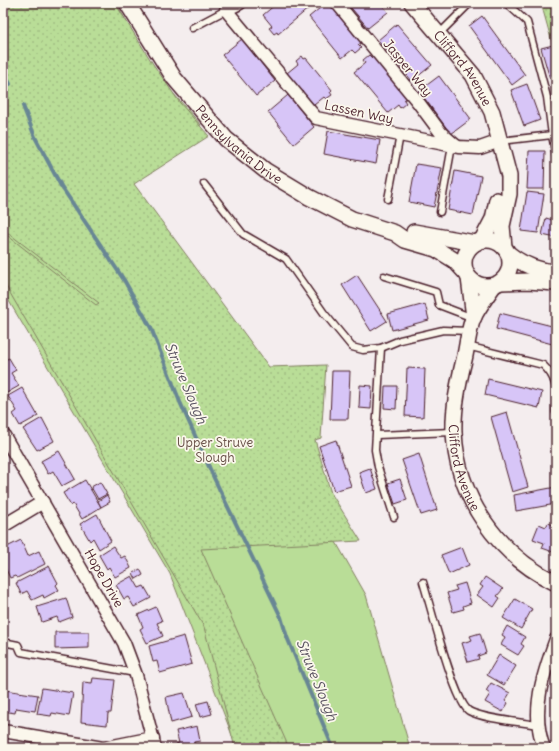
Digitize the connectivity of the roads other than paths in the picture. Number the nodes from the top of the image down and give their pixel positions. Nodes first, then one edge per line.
1 (127, 3) edge
2 (240, 3) edge
3 (337, 3) edge
4 (412, 3) edge
5 (470, 3) edge
6 (506, 3) edge
7 (226, 10) junction
8 (192, 28) dead end
9 (439, 34) junction
10 (400, 135) junction
11 (552, 135) junction
12 (500, 141) junction
13 (455, 147) junction
14 (556, 156) edge
15 (204, 184) dead end
16 (388, 199) dead end
17 (440, 212) dead end
18 (395, 233) junction
19 (478, 242) junction
20 (506, 250) junction
21 (556, 272) edge
22 (467, 275) junction
23 (384, 276) dead end
24 (556, 283) edge
25 (498, 284) junction
26 (473, 322) junction
27 (467, 346) junction
28 (381, 348) junction
29 (556, 412) edge
30 (454, 432) junction
31 (3, 434) edge
32 (377, 435) junction
33 (43, 502) junction
34 (394, 517) dead end
35 (3, 526) edge
36 (423, 582) dead end
37 (556, 584) edge
38 (556, 640) edge
39 (3, 642) edge
40 (135, 674) junction
41 (538, 725) junction
42 (3, 731) edge
43 (154, 743) edge
44 (544, 748) edge

1 - 18 street, Pennsylvania Drive
2 - 7 street
3 - 13 street, Jasper Way
4 - 9 street, Clifford Avenue
5 - 9 lane
6 - 11 lane
7 - 8 lane
7 - 10 street, Lassen Way
9 - 12 street, Clifford Avenue
10 - 13 street, Lassen Way
10 - 16 lane
11 - 12 lane
11 - 14 lane
12 - 13 street, Lassen Way
12 - 19 street, Clifford Avenue
12 - 20 street, Clifford Avenue
13 - 17 lane
15 - 28 lane
18 - 19 street, Pennsylvania Drive
18 - 22 street, Pennsylvania Drive
19 - 20 street
19 - 22 street
20 - 21 street
20 - 25 street
22 - 25 street
22 - 26 street, Clifford Avenue
23 - 26 lane
24 - 25 street
25 - 26 street, Clifford Avenue
26 - 27 street, Clifford Avenue
26 - 28 lane
27 - 29 lane
27 - 30 street, Clifford Avenue
28 - 32 lane
30 - 32 lane
30 - 37 street, Clifford Avenue
31 - 33 street, Hope Drive
32 - 34 lane
33 - 35 street
33 - 40 street, Hope Drive
36 - 41 lane
38 - 41 street
39 - 40 lane
40 - 43 street, Hope Drive
41 - 44 street
42 - 43 street

